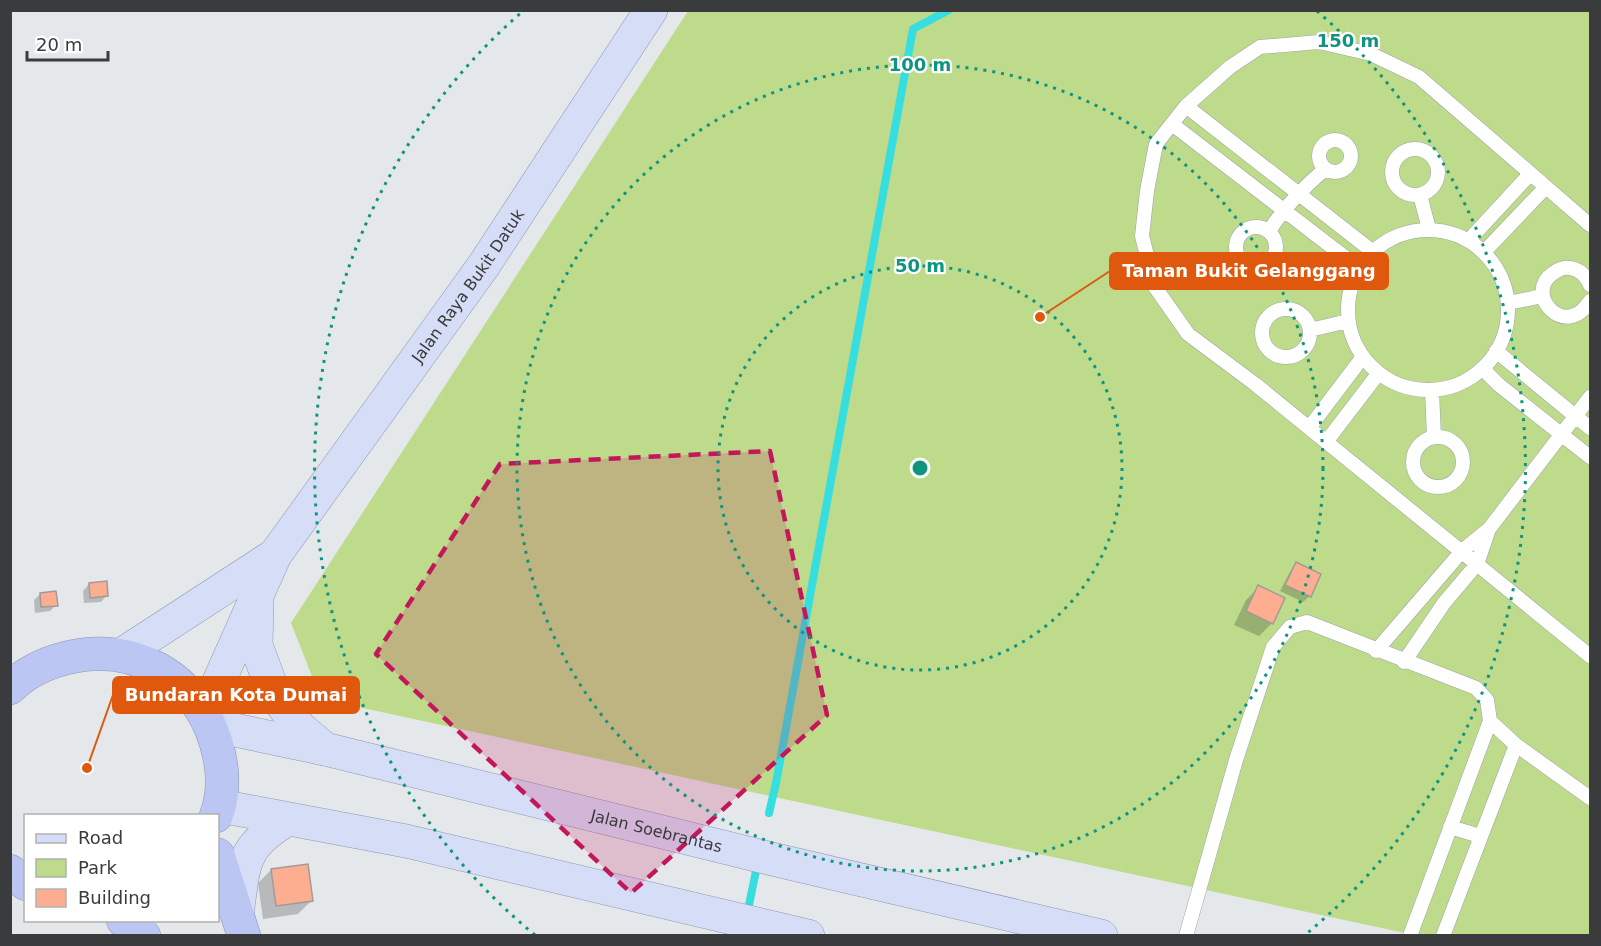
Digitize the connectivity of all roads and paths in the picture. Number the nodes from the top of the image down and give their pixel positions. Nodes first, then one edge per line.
1 (651, 10) edge
2 (1186, 106) junction
3 (1172, 124) junction
4 (1325, 169) dead end
5 (1530, 174) junction
6 (1546, 187) junction
7 (1298, 193) junction
8 (1420, 195) dead end
9 (1282, 210) junction
10 (1590, 225) edge
11 (1429, 229) junction
12 (1269, 231) dead end
13 (1469, 240) junction
14 (1372, 251) junction
15 (1484, 252) junction
16 (1359, 268) junction
17 (1590, 285) edge
18 (1543, 296) junction
19 (1590, 301) edge
20 (1508, 303) junction
21 (1348, 321) junction
22 (1310, 330) dead end
23 (1496, 351) junction
24 (1362, 358) junction
25 (1483, 369) junction
26 (1378, 374) junction
27 (1432, 391) junction
28 (1590, 397) edge
29 (1575, 416) junction
30 (1309, 428) junction
31 (1590, 428) edge
32 (1561, 434) junction
33 (1434, 437) dead end
34 (1326, 442) junction
35 (1590, 457) edge
36 (1489, 529) junction
37 (1462, 551) junction
38 (275, 555) junction
39 (1477, 564) junction
40 (257, 595) junction
41 (1376, 651) junction
42 (121, 655) junction
43 (1590, 656) edge
44 (1404, 662) junction
45 (13, 684) edge
46 (208, 719) junction
47 (1490, 721) junction
48 (1516, 745) junction
49 (325, 749) junction
50 (1590, 798) edge
51 (218, 811) edge
52 (288, 819) junction
53 (1449, 827) junction
54 (1480, 836) junction
55 (219, 858) edge
56 (10, 871) edge
57 (24, 882) edge
58 (125, 922) edge
59 (240, 924) edge
60 (144, 936) edge
61 (808, 936) edge
62 (1101, 936) edge
63 (1186, 936) edge
64 (1410, 936) edge
65 (1443, 936) edge

1 - 38 main road, Jalan Raya Bukit Datuk
2 - 3 lane
2 - 5 lane
2 - 7 lane
3 - 9 lane
3 - 30 lane
4 - 7 lane
5 - 6 lane
5 - 13 lane
6 - 10 lane
6 - 15 lane
7 - 9 lane
7 - 14 lane
8 - 11 lane
9 - 12 lane
9 - 16 lane
11 - 13 lane
11 - 14 lane
13 - 15 lane
14 - 16 lane
15 - 20 lane
16 - 21 lane
17 - 18 lane
18 - 19 lane
18 - 20 lane
20 - 23 lane
21 - 22 lane
21 - 24 lane
23 - 25 lane
23 - 29 lane
24 - 26 lane
24 - 30 lane
25 - 27 lane
25 - 32 lane
26 - 27 lane
26 - 34 lane
27 - 33 lane
28 - 29 lane
29 - 31 lane
29 - 32 lane
30 - 34 lane
32 - 35 lane
32 - 36 lane
34 - 37 lane
36 - 37 lane
36 - 39 lane
37 - 39 lane
37 - 41 lane
38 - 40 main road, Jalan Raya Bukit Datuk
38 - 42 main road, Jalan Raya Bukit Datuk
39 - 43 lane
39 - 44 lane
40 - 46 main road, Jalan Raya Bukit Datuk
40 - 49 main road
41 - 44 lane
41 - 63 lane
42 - 45 highway
42 - 46 highway
44 - 47 lane
46 - 49 main road, Jalan Soebrantas
46 - 51 highway
47 - 48 lane
47 - 53 lane
48 - 50 lane
48 - 54 lane
49 - 62 main road, Jalan Soebrantas
51 - 52 main road
52 - 59 main road
52 - 61 main road
53 - 54 lane
53 - 64 lane
54 - 65 lane
55 - 59 highway
56 - 57 highway
58 - 60 highway

